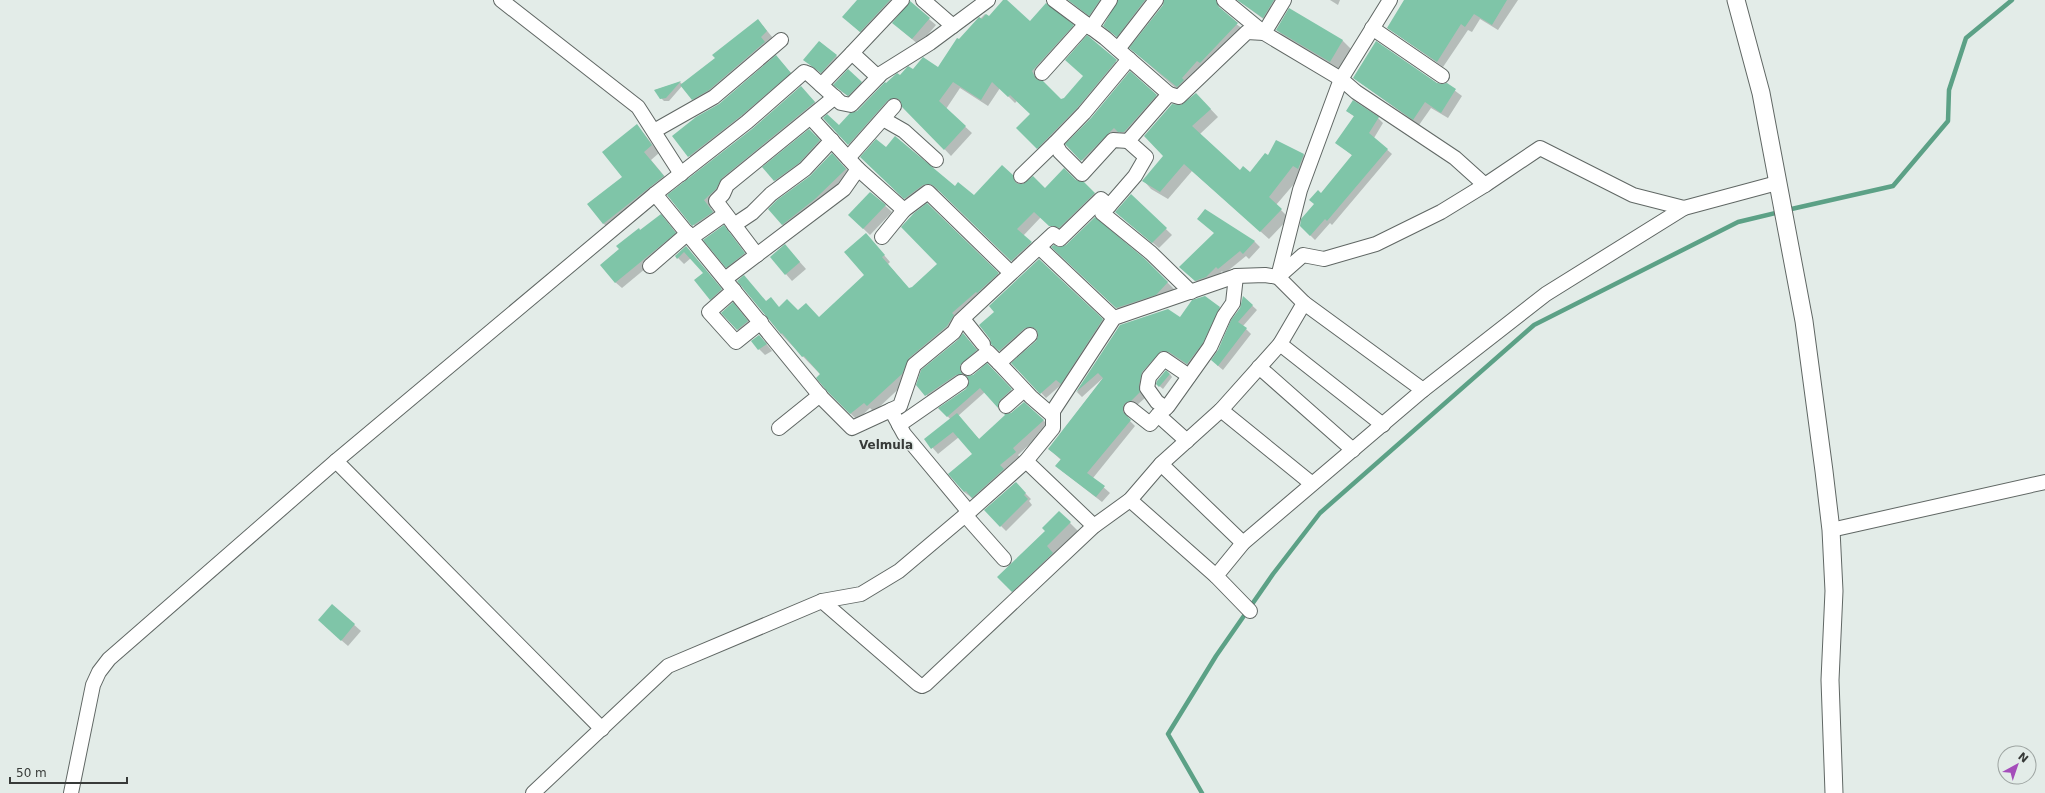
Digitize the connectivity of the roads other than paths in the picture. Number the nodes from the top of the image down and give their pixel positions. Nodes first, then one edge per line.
1 (501, 0) edge
2 (902, 0) edge
3 (923, 0) edge
4 (988, 0) edge
5 (1054, 0) edge
6 (1110, 0) edge
7 (1156, 0) edge
8 (1224, 0) edge
9 (1284, 0) edge
10 (1390, 0) edge
11 (1736, 0) edge
12 (952, 26) junction
13 (1089, 26) junction
14 (1372, 28) junction
15 (1264, 33) junction
16 (781, 40) dead end
17 (1118, 49) junction
18 (852, 54) junction
19 (1129, 59) junction
20 (1042, 73) dead end
21 (1442, 76) dead end
22 (878, 77) junction
23 (1341, 79) junction
24 (821, 85) junction
25 (1169, 94) junction
26 (835, 98) junction
27 (894, 106) dead end
28 (812, 118) junction
29 (883, 119) junction
30 (654, 131) junction
31 (832, 140) junction
32 (1128, 141) junction
33 (1055, 143) junction
34 (848, 158) junction
35 (936, 160) dead end
36 (858, 169) junction
37 (681, 174) junction
38 (1021, 176) dead end
39 (1777, 183) junction
40 (1485, 185) junction
41 (655, 194) junction
42 (1109, 206) junction
43 (1684, 208) junction
44 (904, 210) junction
45 (730, 219) junction
46 (690, 235) junction
47 (882, 237) dead end
48 (1039, 247) junction
49 (756, 255) junction
50 (650, 266) dead end
51 (1010, 272) junction
52 (1236, 276) junction
53 (1278, 278) junction
54 (725, 279) junction
55 (734, 290) junction
56 (1191, 292) junction
57 (1304, 303) junction
58 (1114, 318) junction
59 (962, 319) junction
60 (761, 322) junction
61 (1030, 335) dead end
62 (983, 344) dead end
63 (1280, 344) junction
64 (999, 363) junction
65 (1259, 367) junction
66 (968, 368) dead end
67 (1189, 376) junction
68 (961, 382) dead end
69 (1024, 390) junction
70 (1423, 390) junction
71 (820, 395) junction
72 (1006, 406) dead end
73 (1131, 409) dead end
74 (891, 410) junction
75 (1221, 410) junction
76 (1162, 411) junction
77 (1053, 416) junction
78 (899, 425) junction
79 (1383, 425) junction
80 (778, 428) dead end
81 (1187, 441) junction
82 (1353, 450) junction
83 (336, 461) junction
84 (1026, 461) junction
85 (1161, 464) junction
86 (2045, 482) edge
87 (1311, 483) junction
88 (1130, 500) junction
89 (967, 514) junction
90 (1094, 526) junction
91 (1830, 530) junction
92 (1243, 543) junction
93 (1004, 559) dead end
94 (1216, 576) junction
95 (822, 601) junction
96 (1250, 611) dead end
97 (602, 729) junction
98 (71, 793) edge
99 (533, 793) edge
100 (1834, 793) edge

1 - 30 street
2 - 18 street
3 - 12 street
4 - 12 street
5 - 13 street
6 - 13 street
7 - 17 street
8 - 15 street
9 - 15 street
10 - 14 street
11 - 39 street
12 - 22 street
13 - 17 street
13 - 20 street
14 - 21 street
14 - 23 street
15 - 23 street
15 - 25 street
16 - 30 street
17 - 19 street
18 - 22 street
18 - 24 street
19 - 25 street
19 - 33 street
22 - 26 street
23 - 40 street
23 - 53 street
24 - 26 street
24 - 37 street
25 - 32 street
26 - 28 street
27 - 29 street
28 - 31 street
28 - 45 street
29 - 34 street
29 - 35 street
30 - 37 street
31 - 34 street
31 - 45 street
32 - 33 street
32 - 42 street
33 - 38 street
34 - 36 street
36 - 44 street
36 - 49 street
37 - 41 street
39 - 43 street
39 - 91 street
40 - 43 street
40 - 53 street
41 - 46 street
41 - 83 street
42 - 48 street
42 - 56 street
43 - 70 street
44 - 47 street
44 - 51 street
45 - 46 street
45 - 49 street
46 - 50 street
46 - 54 street
48 - 51 street
48 - 58 street
49 - 54 street
51 - 59 street
52 - 53 street
52 - 56 street
52 - 67 street
53 - 57 street
54 - 55 street
55 - 60 street
55 - 60 street
56 - 58 street
57 - 63 street
57 - 70 street
58 - 77 street
59 - 62 street
59 - 74 street
60 - 71 street
61 - 64 street
63 - 65 street
63 - 79 street
64 - 66 street
64 - 69 street
65 - 75 street
65 - 82 street
67 - 76 street
67 - 76 street
68 - 78 street
69 - 72 street
69 - 77 street
70 - 79 street
71 - 74 street
71 - 80 street
73 - 76 street
74 - 78 street
75 - 81 street
75 - 87 street
76 - 81 street
77 - 84 street
78 - 89 street
79 - 82 street
81 - 85 street
82 - 87 street
83 - 97 street
83 - 98 street
84 - 89 street
84 - 90 street
85 - 88 street
85 - 92 street
86 - 91 street
87 - 92 street
88 - 90 street
88 - 94 street
89 - 93 street
89 - 95 street
90 - 95 street
91 - 100 street
92 - 94 street
94 - 96 street
95 - 97 street
97 - 99 street

